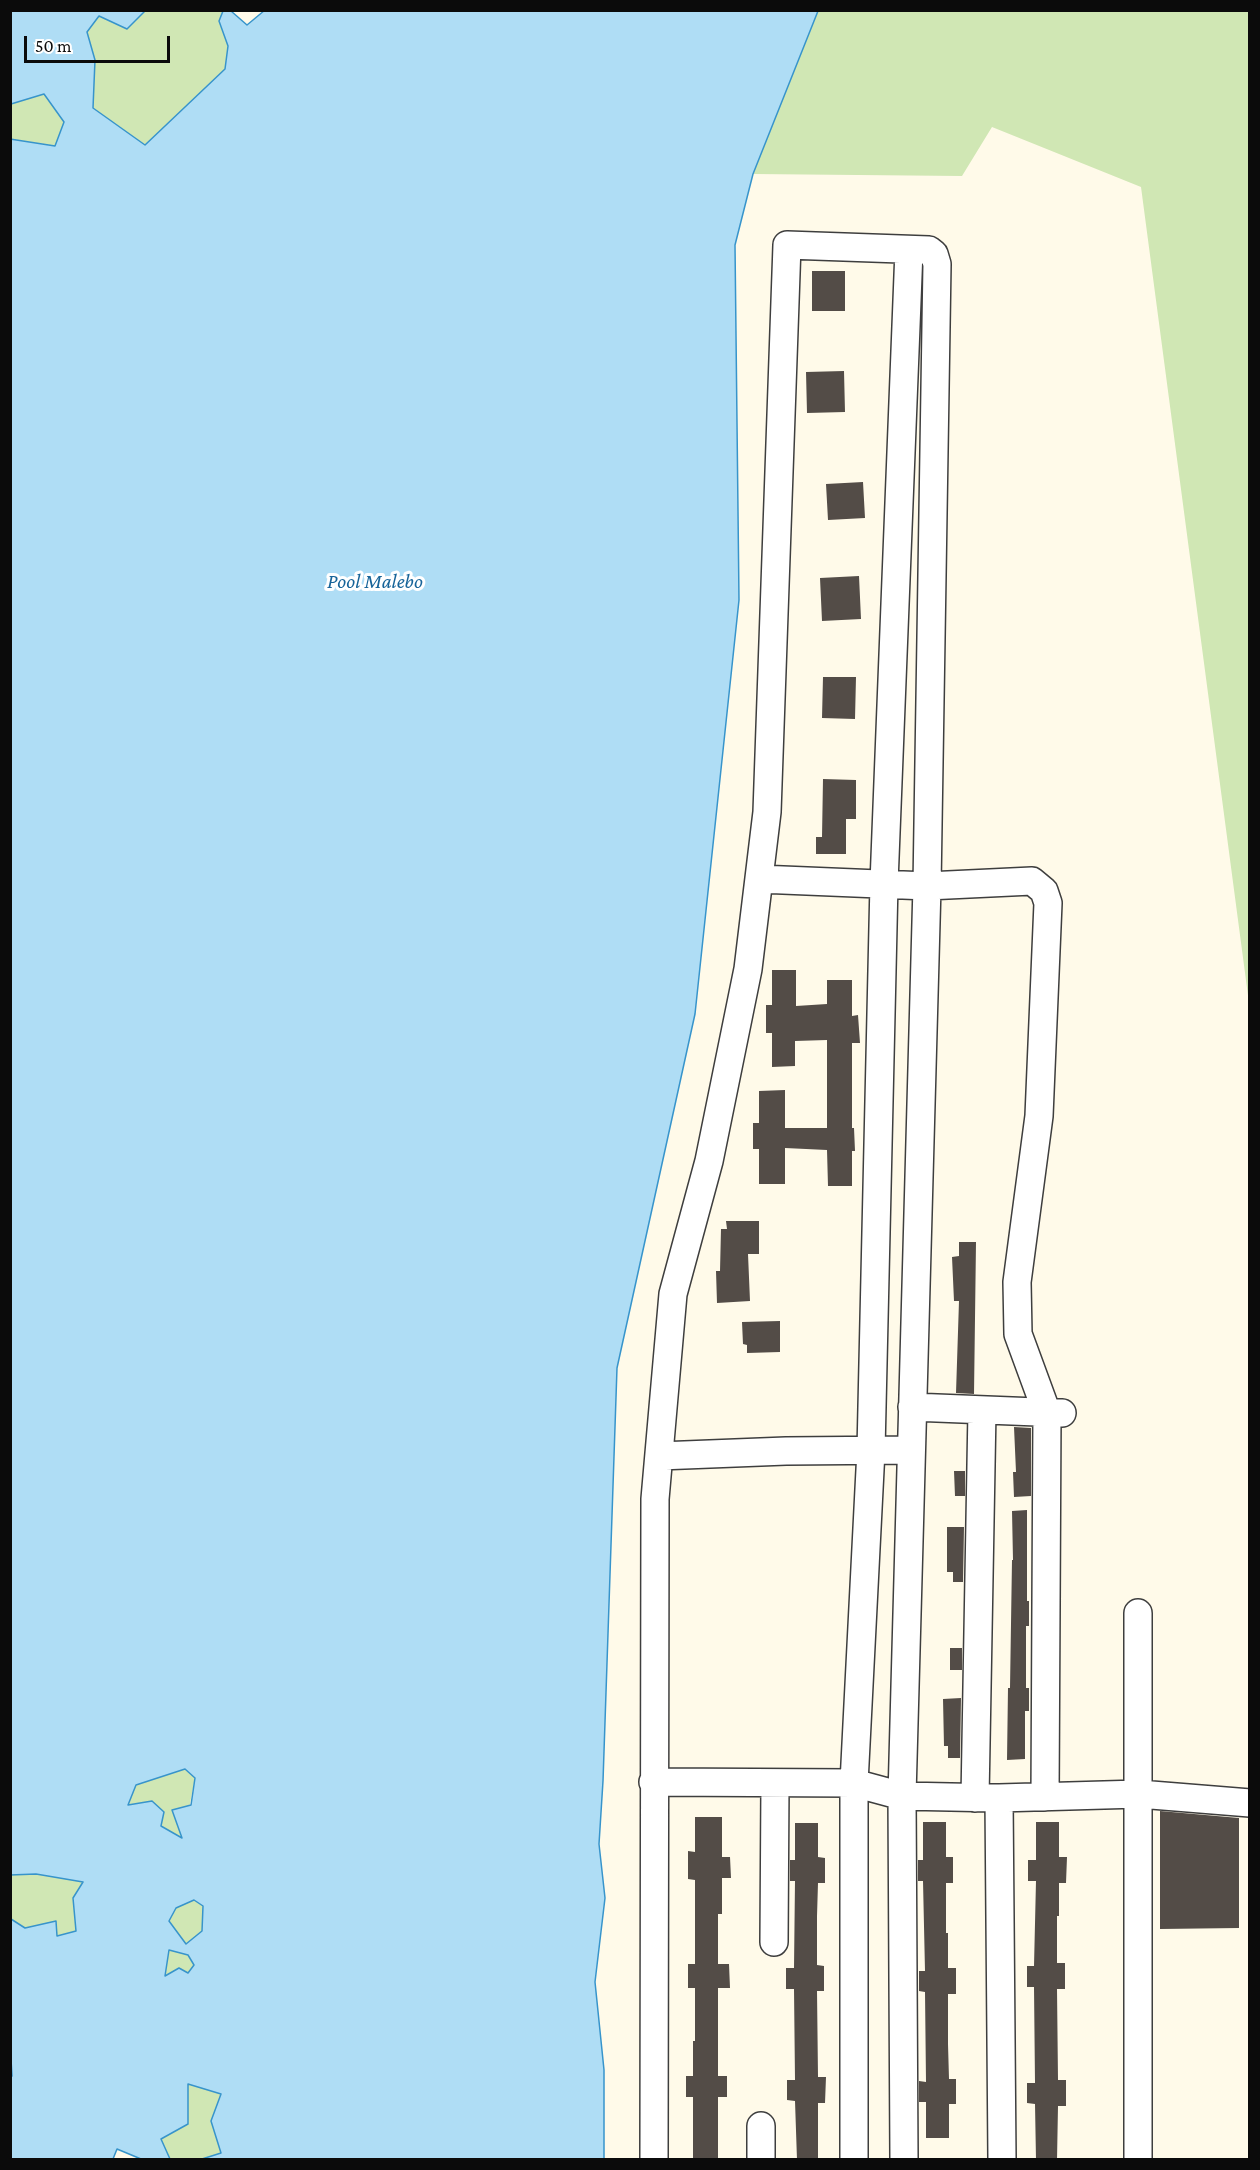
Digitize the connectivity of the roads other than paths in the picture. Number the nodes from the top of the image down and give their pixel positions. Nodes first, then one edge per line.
1 (909, 250) junction
2 (759, 879) junction
3 (884, 883) junction
4 (927, 886) junction
5 (912, 1407) junction
6 (982, 1410) junction
7 (1054, 1413) junction
8 (871, 1450) junction
9 (910, 1450) junction
10 (659, 1456) junction
11 (1138, 1613) dead end
12 (653, 1782) junction
13 (775, 1783) junction
14 (855, 1783) junction
15 (1139, 1794) junction
16 (902, 1796) junction
17 (1045, 1797) junction
18 (987, 1798) junction
19 (1250, 1803) edge
20 (774, 1942) dead end
21 (761, 2126) dead end
22 (654, 2160) edge
23 (761, 2160) edge
24 (854, 2160) edge
25 (904, 2160) edge
26 (1002, 2160) edge
27 (1138, 2160) edge

1 - 2 street
1 - 3 street
1 - 4 street
2 - 3 street
2 - 10 street
3 - 4 street
3 - 8 street
4 - 5 street
4 - 7 street
5 - 6 street
5 - 9 street
6 - 7 street
6 - 18 street
7 - 17 street
8 - 9 street
8 - 10 street
8 - 14 street
9 - 16 street
10 - 12 street
11 - 15 street
12 - 13 street
12 - 22 street
13 - 14 street
13 - 20 street
14 - 16 street
14 - 24 street
15 - 17 street
15 - 19 street
15 - 27 street
16 - 18 street
16 - 25 street
17 - 18 street
18 - 26 street
21 - 23 street

